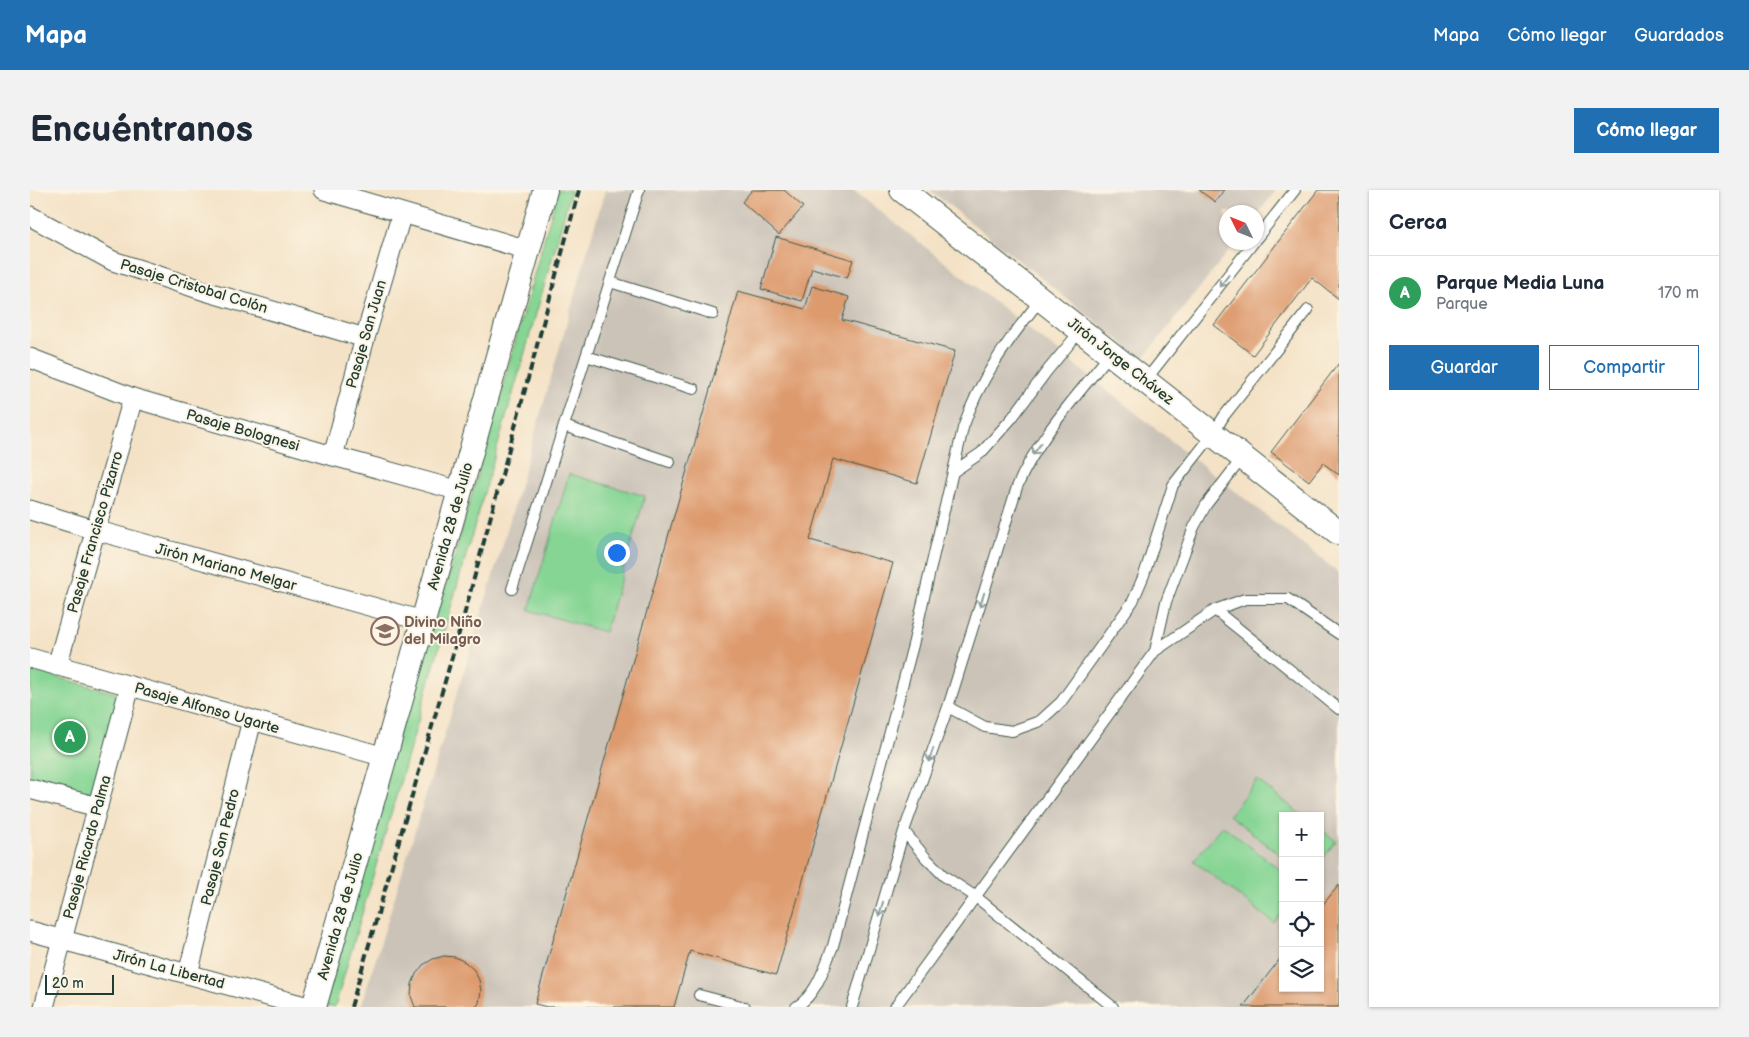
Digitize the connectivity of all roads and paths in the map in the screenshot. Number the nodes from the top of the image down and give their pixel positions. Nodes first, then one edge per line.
1 (324, 190) edge
2 (545, 190) edge
3 (638, 190) edge
4 (902, 190) edge
5 (1295, 190) edge
6 (402, 213) junction
7 (30, 216) edge
8 (1264, 229) edge
9 (528, 250) junction
10 (1248, 250) edge
11 (610, 282) junction
12 (1041, 299) junction
13 (1308, 310) dead end
14 (713, 314) dead end
15 (1081, 330) junction
16 (365, 338) junction
17 (1111, 353) junction
18 (586, 356) junction
19 (30, 358) edge
20 (1146, 381) junction
21 (694, 388) dead end
22 (133, 398) junction
23 (564, 426) junction
24 (1213, 434) junction
25 (332, 456) junction
26 (1243, 457) junction
27 (670, 462) dead end
28 (953, 472) junction
29 (460, 491) junction
30 (30, 510) edge
31 (94, 530) junction
32 (1339, 533) edge
33 (512, 589) dead end
34 (1215, 610) junction
35 (423, 621) junction
36 (1339, 634) edge
37 (1155, 651) junction
38 (30, 658) edge
39 (56, 666) junction
40 (130, 686) junction
41 (948, 707) junction
42 (1339, 709) edge
43 (252, 720) junction
44 (385, 757) junction
45 (30, 789) edge
46 (98, 807) junction
47 (904, 831) junction
48 (976, 897) junction
49 (30, 931) edge
50 (63, 940) junction
51 (188, 974) junction
52 (698, 995) dead end
53 (44, 1007) edge
54 (308, 1007) edge
55 (314, 1007) edge
56 (745, 1007) edge
57 (796, 1007) edge
58 (852, 1007) edge
59 (895, 1007) edge
60 (1113, 1007) edge

1 - 6 street
2 - 9 street, Avenida 28 de Julio
3 - 11 lane
4 - 12 street, Jirón Jorge Chávez
5 - 8 lane
6 - 9 street
6 - 16 street, Pasaje San Juan
7 - 16 street, Pasaje Cristobal Colón
9 - 29 street, Avenida 28 de Julio
10 -> 20 lane
11 - 14 lane
11 - 18 lane
12 - 15 street, Jirón Jorge Chávez
12 - 28 lane
13 - 24 lane
15 - 17 street, Jirón Jorge Chávez
15 - 28 lane
16 - 25 street, Pasaje San Juan
17 - 20 street, Jirón Jorge Chávez
17 -> 41 lane
18 - 21 lane
18 - 23 lane
19 - 22 street, Pasaje Bolognesi
20 - 24 street, Jirón Jorge Chávez
22 - 25 street, Pasaje Bolognesi
22 - 31 street, Pasaje Francisco Pizarro
23 - 27 lane
23 - 33 lane
24 - 26 street, Jirón Jorge Chávez
24 - 41 lane
25 - 29 street, Pasaje Bolognesi
26 - 32 street, Jirón Jorge Chávez
26 - 37 lane
28 - 57 lane
29 - 35 street, Avenida 28 de Julio
30 - 31 street, Jirón Mariano Melgar
31 - 35 street, Jirón Mariano Melgar
31 - 39 street, Pasaje Francisco Pizarro
34 - 36 lane
34 - 37 lane
34 - 42 lane
35 - 44 street, Avenida 28 de Julio
37 - 48 lane
38 - 39 street, Pasaje Alfonso Ugarte
39 - 40 street, Pasaje Alfonso Ugarte
40 - 43 street, Pasaje Alfonso Ugarte
40 - 46 street, Pasaje Ricardo Palma
41 -> 47 lane
43 - 44 street, Pasaje Alfonso Ugarte
43 - 51 street, Pasaje San Pedro
44 - 55 street, Avenida 28 de Julio
45 - 46 street
46 - 50 street, Pasaje Ricardo Palma
47 - 48 lane
47 -> 58 lane
48 - 59 lane
48 - 60 lane
49 - 50 street, Jirón La Libertad
50 - 51 street, Jirón La Libertad
50 - 53 street, Pasaje Ricardo Palma
51 - 54 street, Jirón La Libertad
52 - 56 lane

